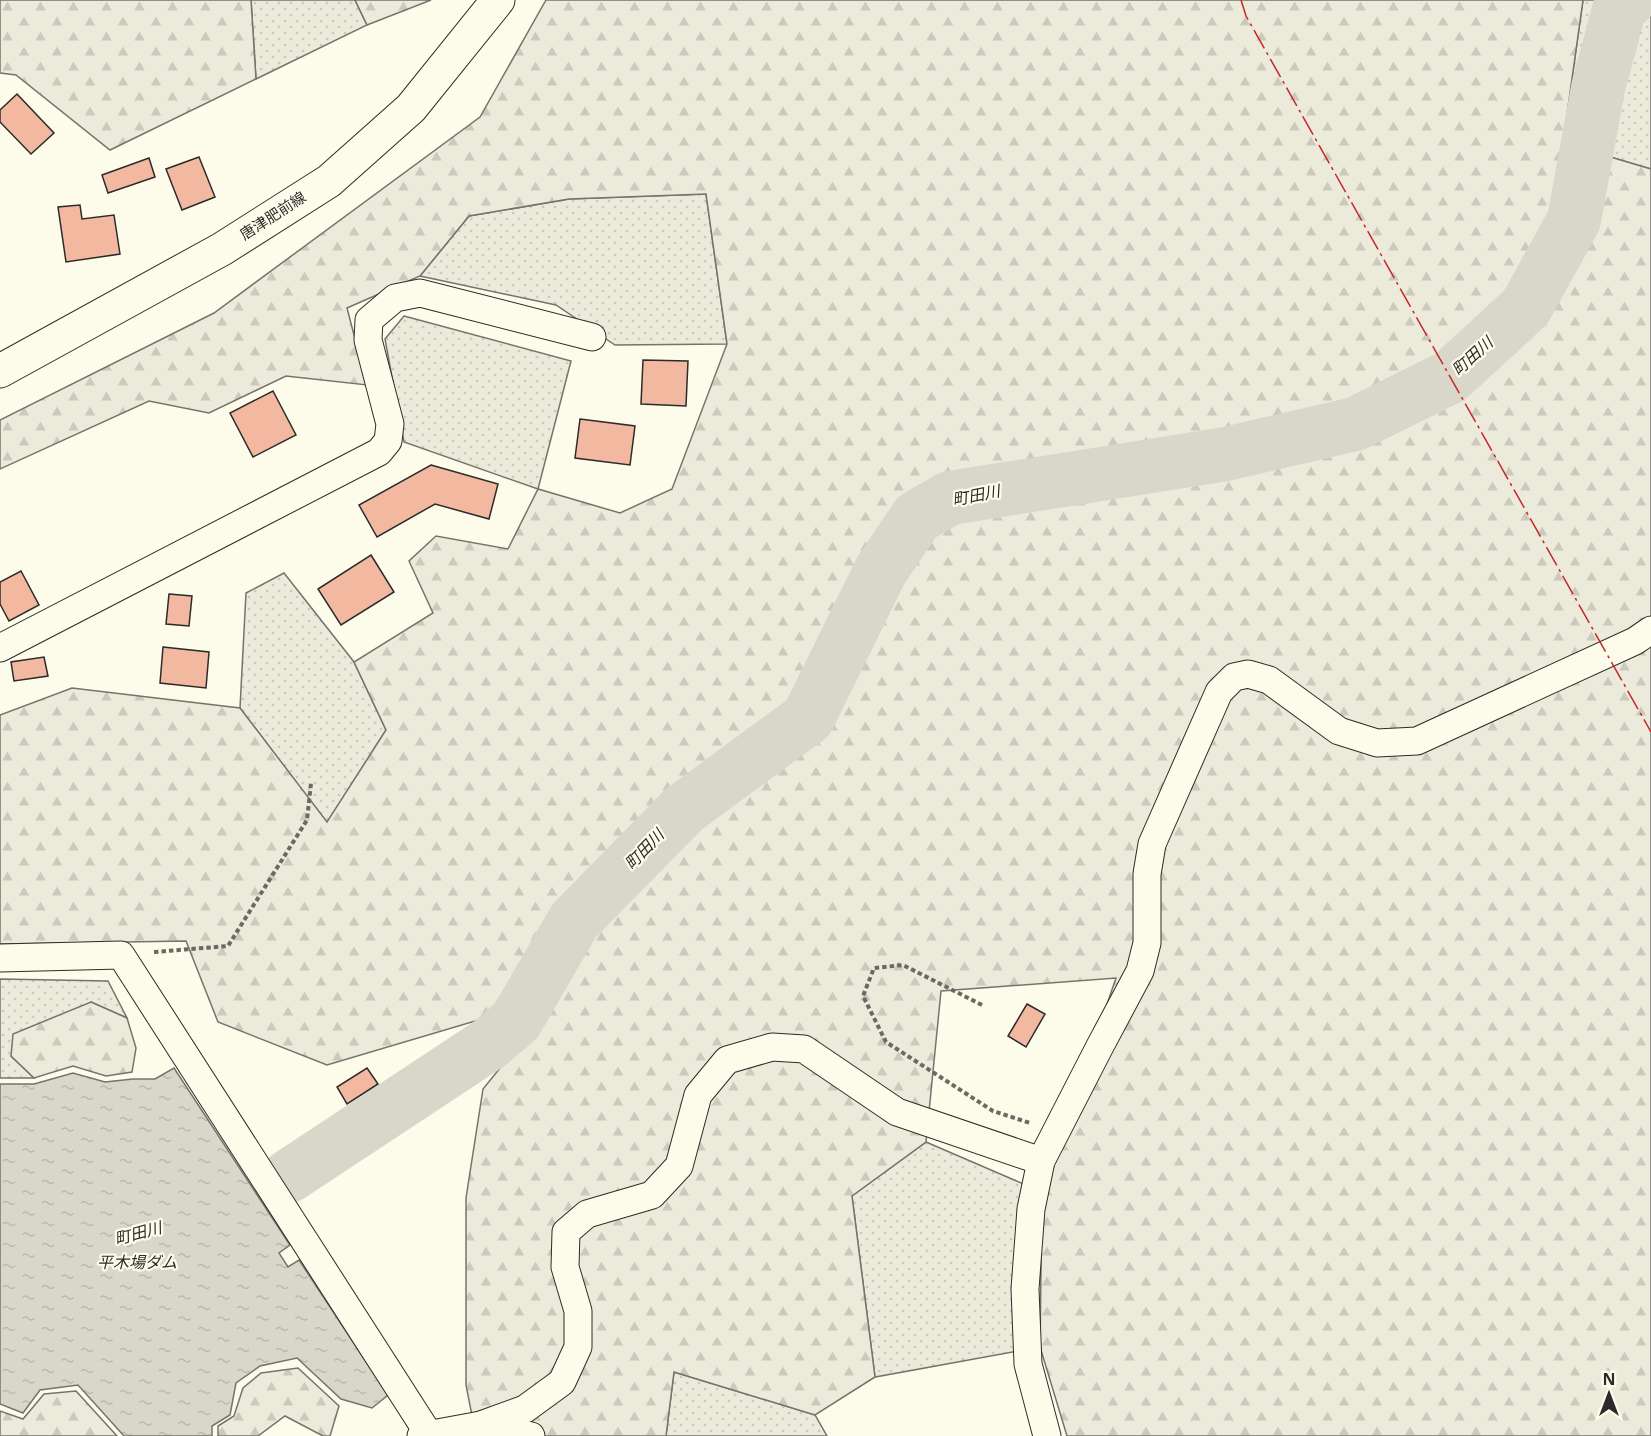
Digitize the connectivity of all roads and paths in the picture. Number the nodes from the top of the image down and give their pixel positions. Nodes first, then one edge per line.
1 (498, 0) edge
2 (592, 337) dead end
3 (0, 371) edge
4 (1651, 630) edge
5 (0, 648) edge
6 (311, 783) dead end
7 (122, 955) junction
8 (0, 958) edge
9 (982, 1005) dead end
10 (1056, 1132) junction
11 (1041, 1161) junction
12 (481, 1425) junction
13 (424, 1435) edge
14 (531, 1436) edge
15 (1047, 1436) edge

1 - 3 main road, 唐津肥前線
2 - 5 street
4 - 10 street
6 - 7 path
7 - 8 street
7 - 13 street
9 - 10 path
10 - 11 street
11 - 12 street
11 - 15 street
12 - 13 street
12 - 14 street

